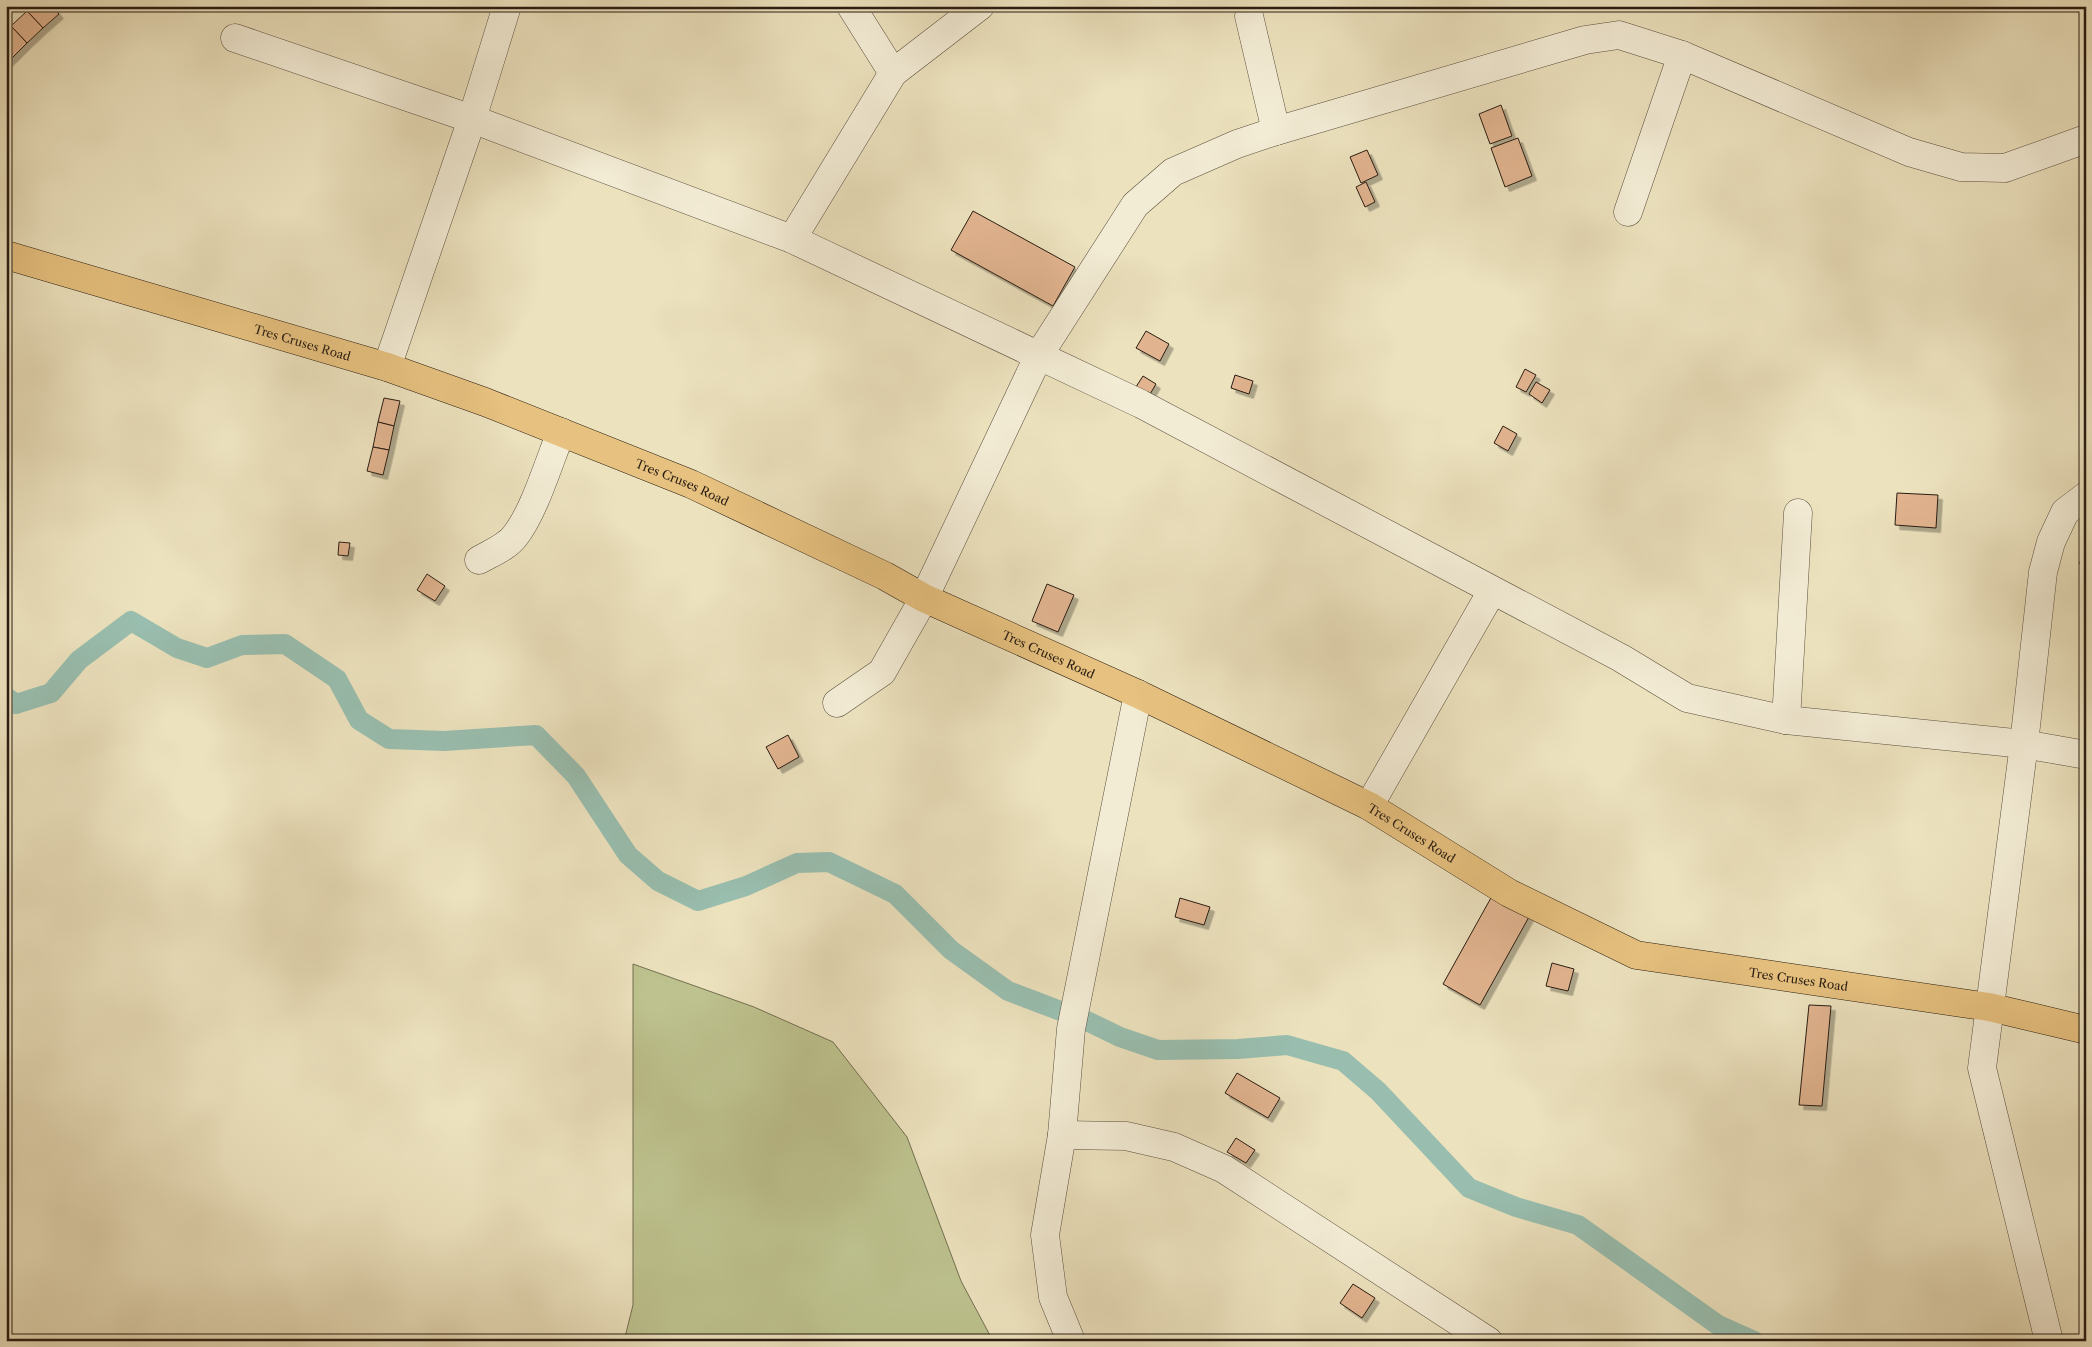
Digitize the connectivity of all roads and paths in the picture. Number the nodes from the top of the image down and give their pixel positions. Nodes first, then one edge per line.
1 (507, 6) edge
2 (851, 6) edge
3 (980, 6) edge
4 (1249, 16) dead end
5 (235, 38) dead end
6 (1682, 55) junction
7 (893, 73) junction
8 (472, 119) junction
9 (1276, 131) junction
10 (2086, 139) edge
11 (1628, 212) dead end
12 (792, 238) junction
13 (6, 255) edge
14 (1039, 355) junction
15 (387, 366) junction
16 (561, 432) junction
17 (2086, 496) edge
18 (1798, 513) dead end
19 (479, 560) dead end
20 (1492, 590) junction
21 (924, 598) junction
22 (1138, 694) junction
23 (837, 702) dead end
24 (1786, 720) junction
25 (2024, 744) junction
26 (2086, 755) edge
27 (1369, 806) junction
28 (1989, 1007) junction
29 (2086, 1030) edge
30 (1062, 1135) junction
31 (1474, 1337) edge
32 (1071, 1341) edge
33 (2049, 1341) edge

1 - 8 street
2 - 7 street
3 - 7 street
4 - 9 street
5 - 8 street
6 - 9 street
6 - 10 street
6 - 11 street
7 - 12 street
8 - 12 street
8 - 15 street
9 - 14 street
12 - 14 street
13 - 15 main road, Tres Cruses Road
14 - 20 street
14 - 21 street
15 - 16 main road, Tres Cruses Road
16 - 19 street
16 - 21 main road, Tres Cruses Road
17 - 25 street
18 - 24 street
20 - 24 street
20 - 27 street
21 - 22 main road, Tres Cruses Road
21 - 23 street
22 - 27 main road, Tres Cruses Road
22 - 30 street
24 - 25 street
25 - 26 street
25 - 28 street
27 - 28 main road, Tres Cruses Road
28 - 29 main road, Tres Cruses Road
28 - 33 street
30 - 31 street
30 - 32 street

